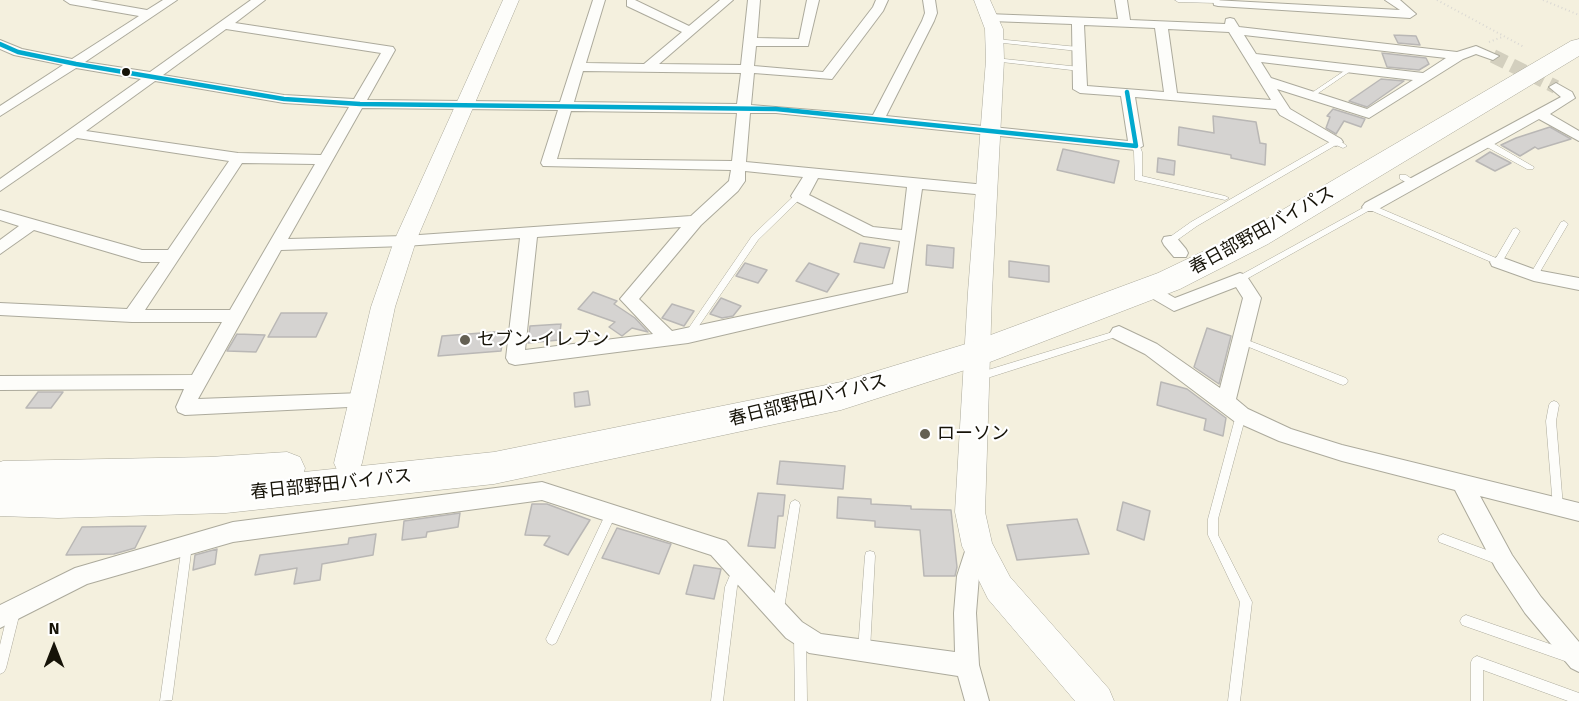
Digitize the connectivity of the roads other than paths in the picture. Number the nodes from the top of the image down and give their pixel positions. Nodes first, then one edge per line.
1 (171, 0) edge
2 (259, 0) edge
3 (511, 0) edge
4 (727, 0) edge
5 (754, 0) edge
6 (813, 0) edge
7 (882, 0) edge
8 (929, 0) edge
9 (1121, 0) edge
10 (1178, 0) edge
11 (1392, 0) edge
12 (79, 1) edge
13 (1217, 1) edge
14 (616, 2) edge
15 (987, 8) edge
16 (149, 15) junction
17 (1078, 21) junction
18 (1125, 23) junction
19 (222, 25) junction
20 (1161, 25) junction
21 (1233, 29) junction
22 (690, 30) junction
23 (1572, 41) edge
24 (751, 42) junction
25 (0, 44) edge
26 (1078, 48) junction
27 (996, 50) junction
28 (1458, 56) junction
29 (1493, 56) tunnel mouth
30 (1249, 57) junction
31 (76, 64) junction
32 (578, 67) junction
33 (647, 68) junction
34 (748, 69) junction
35 (1080, 69) junction
36 (1350, 69) junction
37 (152, 77) junction
38 (1423, 77) junction
39 (1264, 80) junction
40 (1556, 87) dead end
41 (1127, 93) junction
42 (1312, 95) junction
43 (1171, 96) junction
44 (360, 104) junction
45 (463, 105) junction
46 (1280, 105) junction
47 (565, 106) junction
48 (744, 108) junction
49 (0, 112) edge
50 (1540, 114) junction
51 (878, 119) junction
52 (991, 131) junction
53 (74, 132) junction
54 (1579, 137) edge
55 (1340, 144) joint
56 (1488, 144) junction
57 (1136, 146) junction
58 (238, 158) junction
59 (327, 160) junction
60 (740, 166) junction
61 (1530, 167) dead end
62 (812, 173) junction
63 (915, 183) junction
64 (0, 186) edge
65 (986, 190) junction
66 (800, 196) junction
67 (1225, 198) dead end
68 (1370, 207) junction
69 (0, 215) edge
70 (695, 221) junction
71 (32, 224) junction
72 (1564, 224) dead end
73 (1516, 231) dead end
74 (529, 233) junction
75 (909, 236) junction
76 (405, 241) junction
77 (276, 244) junction
78 (1175, 247) junction
79 (0, 248) edge
80 (170, 256) junction
81 (1498, 262) junction
82 (1534, 275) junction
83 (1240, 279) junction
84 (1579, 284) edge
85 (1149, 290) junction
86 (0, 309) edge
87 (132, 316) junction
88 (235, 316) junction
89 (1119, 333) joint
90 (688, 336) junction
91 (669, 339) junction
92 (1242, 341) junction
93 (978, 354) junction
94 (1342, 381) dead end
95 (197, 382) junction
96 (0, 383) edge
97 (362, 401) junction
98 (1554, 405) dead end
99 (1234, 409) junction
100 (348, 463) junction
101 (0, 477) edge
102 (1462, 483) junction
103 (0, 499) edge
104 (795, 505) dead end
105 (1557, 507) junction
106 (1579, 512) edge
107 (611, 514) junction
108 (1443, 539) dead end
109 (187, 545) junction
110 (977, 546) junction
111 (870, 556) dead end
112 (1504, 562) junction
113 (738, 570) junction
114 (778, 613) junction
115 (7, 614) edge
116 (1466, 621) dead end
117 (800, 634) junction
118 (552, 639) dead end
119 (864, 651) junction
120 (1579, 660) edge
121 (967, 665) junction
122 (0, 668) edge
123 (1579, 699) edge
124 (166, 700) edge
125 (717, 701) edge
126 (801, 701) edge
127 (977, 701) edge
128 (1096, 701) edge
129 (1234, 701) edge
130 (1477, 701) edge

1 - 16 street
2 - 19 street
3 - 45 street
4 - 22 street
5 - 24 street
6 - 24 street
7 - 34 street
8 - 51 street
9 - 18 street
10 - 13 lane
11 - 13 street
12 - 16 street
13 - 21 street
14 - 22 street
14 - 32 street
15 - 17 street
15 - 27 street
16 - 31 street
17 - 18 street
17 - 26 street
18 - 20 street
19 - 37 street
19 - 44 street
20 - 21 street
20 - 43 street
21 - 28 street
21 - 30 street
22 - 33 street
23 - 78 highway, 春日部野田バイパス
23 - 85 highway, 春日部野田バイパス
24 - 34 street
25 - 31 street
26 - 27 lane
26 - 35 street
27 - 35 lane
27 - 52 street
28 - 29 street
28 - 38 street
30 - 36 street
30 - 39 street
31 - 37 street
31 - 49 street
32 - 33 street
32 - 47 street
33 - 34 street
34 - 48 street
35 - 41 street
36 - 38 street
36 - 42 lane
37 - 44 street
37 - 53 street
38 - 42 street
39 - 42 street
39 - 46 street
40 - 50 street
41 - 43 street
41 - 57 street
43 - 46 street
44 - 45 street
44 - 59 street
45 - 47 street
45 - 76 street
46 - 55 street
47 - 48 street
47 - 60 street
48 - 51 street
48 - 60 street
50 - 54 street
50 - 56 street
51 - 52 street
52 - 57 street
52 - 65 street
53 - 58 street
53 - 64 street
55 - 78 lane
56 - 61 lane
56 - 68 street
57 - 67 lane
58 - 59 street
58 - 80 street
59 - 77 street
60 - 62 street
60 - 70 street
62 - 63 street
62 - 66 street
63 - 65 street
63 - 75 street
65 - 93 street
66 - 75 street
66 - 90 lane
68 - 81 lane
68 - 83 lane
69 - 71 street
70 - 74 street
70 - 91 street
71 - 79 street
71 - 80 street
72 - 82 lane
73 - 81 lane
74 - 76 street
74 - 91 street
75 - 90 street
76 - 77 street
76 - 97 street
77 - 88 street
78 - 93 highway, 春日部野田バイパス
80 - 87 street
81 - 82 street
82 - 84 street
83 - 85 street
83 - 92 street
85 - 93 highway, 春日部野田バイパス
86 - 87 street
87 - 88 street
88 - 95 street
89 - 93 lane
89 - 99 street
90 - 91 street
92 - 94 lane
92 - 99 street
93 - 100 highway, 春日部野田バイパス
93 - 103 highway, 春日部野田バイパス
93 - 110 street
95 - 96 street
95 - 97 street
97 - 100 street
98 - 105 lane
99 - 102 street
99 - 129 lane
100 - 101 highway, 春日部野田バイパス
102 - 105 street
102 - 112 street
104 - 114 lane
105 - 106 street
107 - 109 street
107 - 113 street
107 - 118 lane
108 - 112 lane
109 - 115 street
109 - 124 lane
110 - 121 street
110 - 128 street
111 - 119 lane
112 - 120 street
113 - 114 street
113 - 125 lane
114 - 117 street
115 - 122 lane
116 - 120 lane
117 - 119 street
117 - 126 lane
119 - 121 street
121 - 127 street
123 - 130 lane

